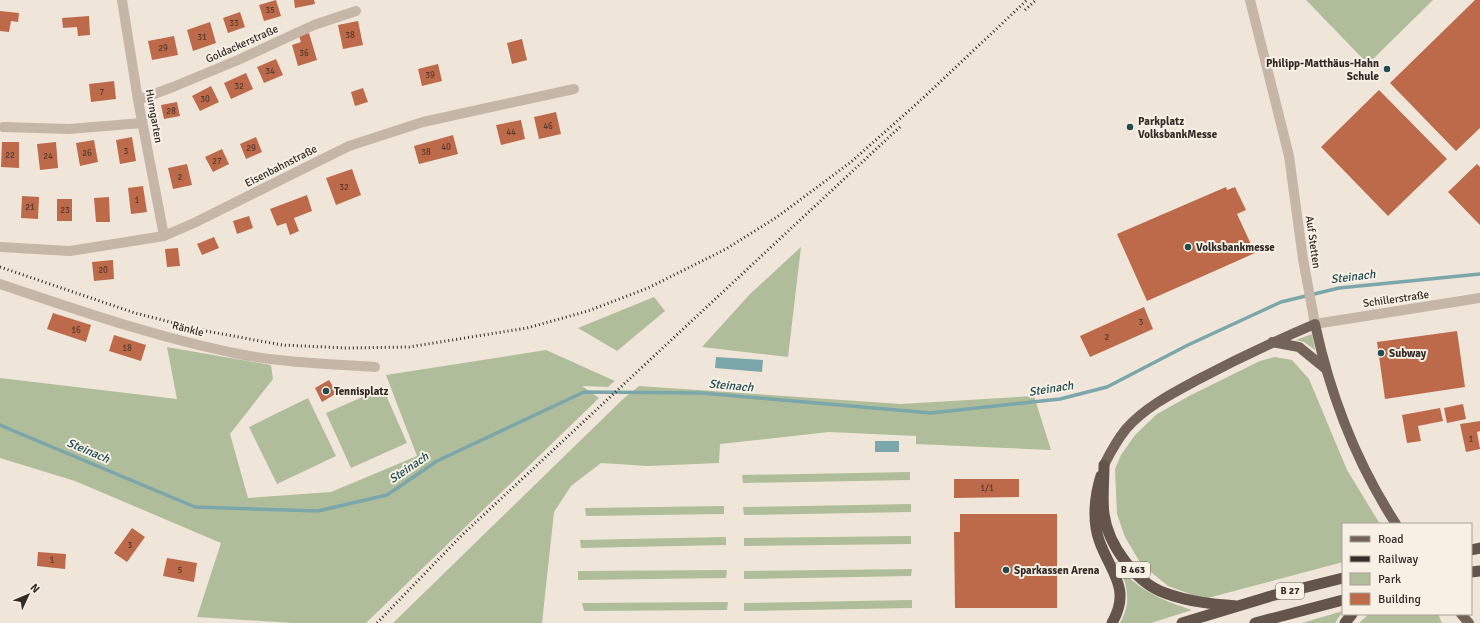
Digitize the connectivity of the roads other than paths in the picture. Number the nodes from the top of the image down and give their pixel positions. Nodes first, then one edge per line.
1 (122, 0) edge
2 (1250, 0) edge
3 (356, 11) dead end
4 (574, 89) dead end
5 (138, 100) junction
6 (142, 122) junction
7 (3, 127) dead end
8 (164, 236) junction
9 (0, 247) edge
10 (0, 284) edge
11 (1480, 298) edge
12 (1315, 324) junction
13 (1272, 342) junction
14 (375, 367) dead end
15 (1326, 369) junction
16 (1104, 466) junction
17 (1395, 523) edge
18 (1342, 578) edge
19 (1342, 600) edge
20 (1237, 606) junction
21 (1351, 615) edge
22 (1462, 615) edge
23 (1112, 623) edge
24 (1182, 623) edge
25 (1255, 623) edge
26 (1345, 623) edge
27 (1469, 623) edge

1 - 5 street, Hurngarten
2 - 12 street, Auf Stetten
3 - 5 street, Goldackerstraße
4 - 8 street, Eisenbahnstraße
5 - 6 street, Hurngarten
6 - 7 street
6 - 8 street, Hurngarten
8 - 9 street, Eisenbahnstraße
10 - 14 street, Ränkle
11 - 12 street, Schillerstraße
12 - 13 main road, B 463
12 - 15 main road, Auf Stetten
13 - 15 main road
13 - 16 main road, B 463
15 - 17 main road, Auf Stetten
16 - 20 highway, B 463
16 - 23 highway
18 - 20 highway, B 27
19 - 25 highway, B 27
20 - 24 highway, B 27
21 - 26 highway
22 - 27 main road

